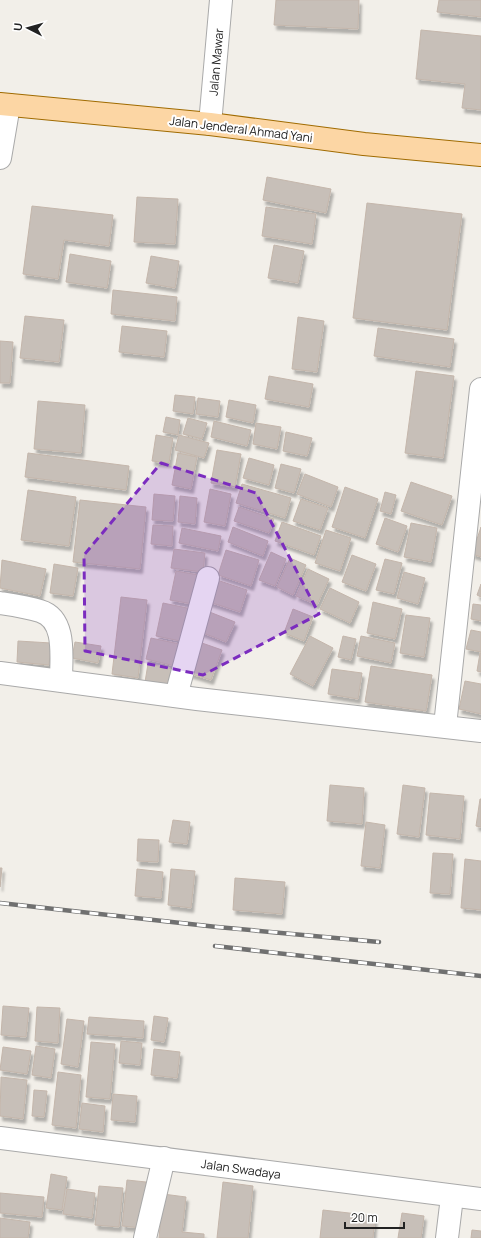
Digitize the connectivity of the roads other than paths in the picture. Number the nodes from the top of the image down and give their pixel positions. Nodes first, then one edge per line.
1 (221, 0) edge
2 (4, 104) edge
3 (210, 124) junction
4 (481, 155) edge
5 (0, 158) edge
6 (481, 389) edge
7 (476, 467) edge
8 (208, 578) dead end
9 (0, 603) edge
10 (0, 673) edge
11 (61, 680) junction
12 (176, 696) junction
13 (445, 726) junction
14 (481, 731) edge
15 (0, 1138) edge
16 (164, 1158) junction
17 (452, 1197) junction
18 (481, 1199) edge
19 (146, 1238) edge
20 (447, 1238) edge

1 - 3 street, Jalan Mawar
2 - 3 main road, Jalan Jenderal Ahmad Yani
2 - 5 street
3 - 4 main road, Jalan Jenderal Ahmad Yani
6 - 7 street
7 - 13 street
8 - 12 street
9 - 11 street
10 - 11 street
11 - 12 street
12 - 13 street
13 - 14 street
15 - 16 street, Jalan Swadaya
16 - 17 street, Jalan Swadaya
16 - 19 street
17 - 18 street, Jalan Swadaya
17 - 20 street

